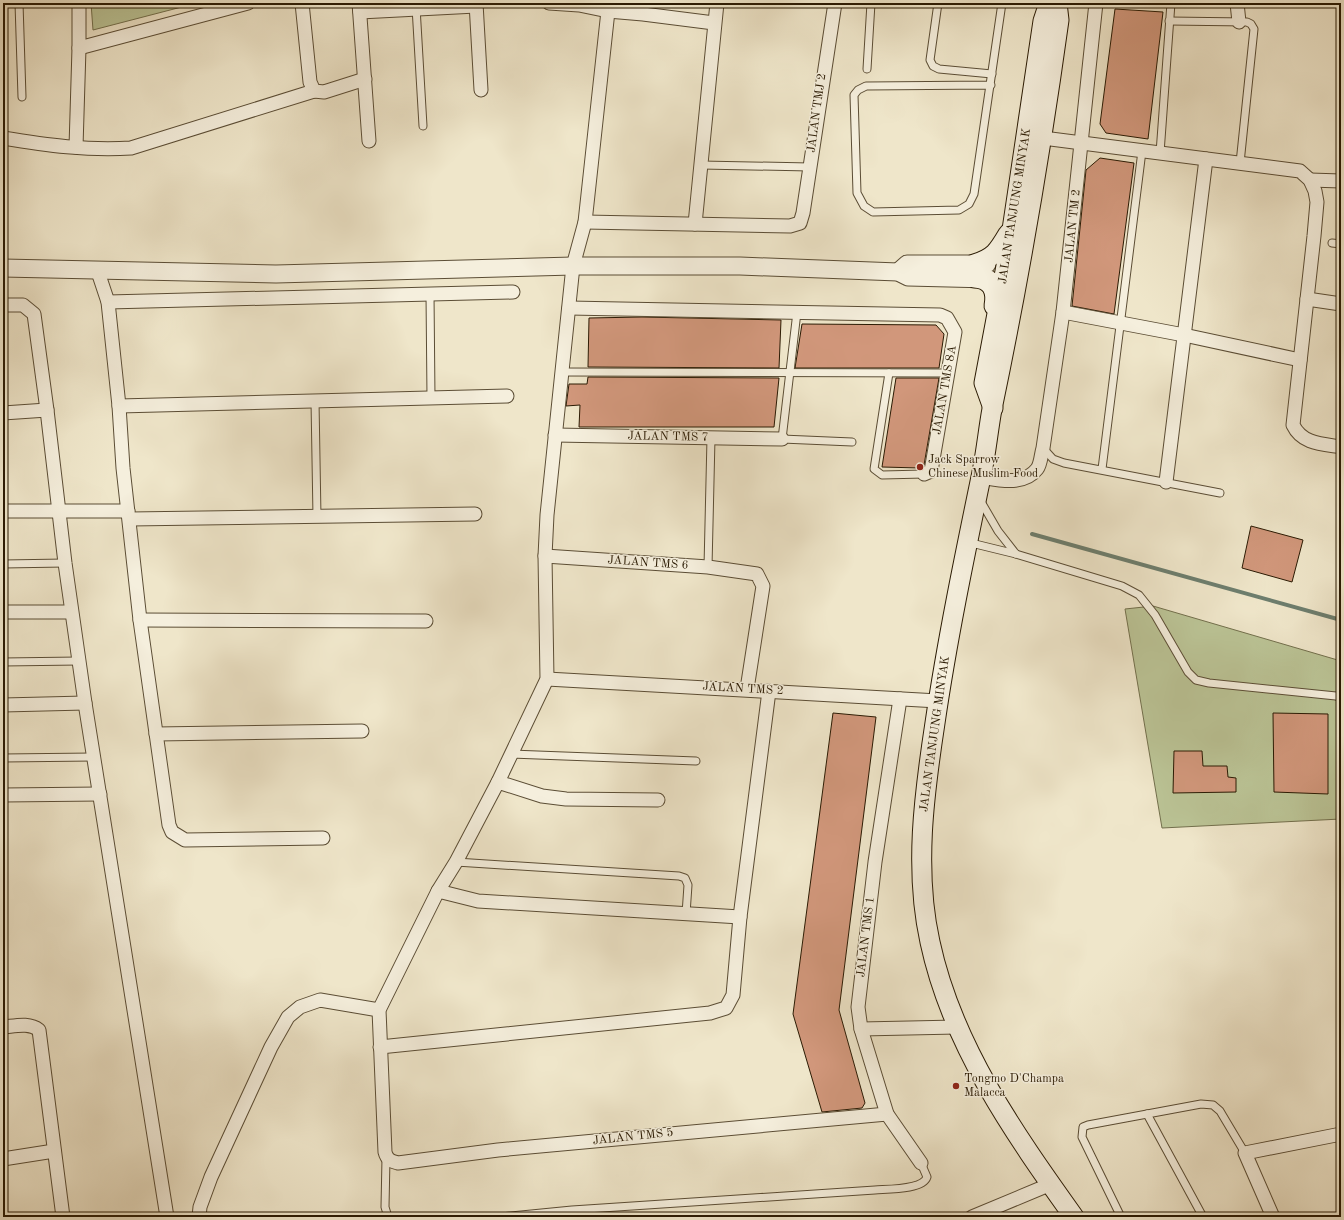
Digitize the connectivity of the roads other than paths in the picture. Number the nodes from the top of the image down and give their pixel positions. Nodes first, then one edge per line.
1 (19, 3) edge
2 (79, 3) edge
3 (248, 3) edge
4 (302, 3) edge
5 (549, 3) edge
6 (717, 3) edge
7 (835, 3) edge
8 (871, 3) edge
9 (938, 3) edge
10 (1002, 3) edge
11 (1049, 3) edge
12 (1057, 3) edge
13 (1096, 3) edge
14 (1170, 3) edge
15 (1237, 3) edge
16 (476, 5) edge
17 (416, 6) edge
18 (360, 8) edge
19 (644, 8) edge
20 (608, 11) junction
21 (1169, 21) junction
22 (1239, 22) junction
23 (714, 23) junction
24 (80, 48) junction
25 (867, 69) dead end
26 (992, 74) junction
27 (365, 79) junction
28 (990, 85) junction
29 (481, 90) dead end
30 (314, 91) junction
31 (22, 97) dead end
32 (423, 126) dead end
33 (3, 138) edge
34 (1043, 138) junction
35 (369, 141) dead end
36 (1083, 143) junction
37 (76, 147) junction
38 (1142, 151) junction
39 (1160, 153) junction
40 (1206, 159) junction
41 (1240, 163) junction
42 (701, 165) junction
43 (810, 167) junction
44 (1310, 180) junction
45 (1341, 181) edge
46 (585, 222) junction
47 (695, 224) junction
48 (1012, 228) junction
49 (1332, 243) dead end
50 (1341, 244) edge
51 (574, 266) junction
52 (3, 268) edge
53 (97, 269) junction
54 (974, 271) junction
55 (1012, 273) junction
56 (513, 292) dead end
57 (430, 294) junction
58 (1306, 299) junction
59 (108, 302) junction
60 (1341, 304) edge
61 (3, 305) edge
62 (569, 308) junction
63 (797, 312) junction
64 (1063, 312) junction
65 (1120, 323) junction
66 (1184, 335) junction
67 (992, 341) junction
68 (1300, 360) junction
69 (562, 372) junction
70 (889, 373) junction
71 (948, 373) junction
72 (790, 374) junction
73 (507, 396) dead end
74 (431, 398) junction
75 (315, 401) junction
76 (119, 406) junction
77 (993, 408) junction
78 (47, 410) junction
79 (3, 413) edge
80 (555, 435) junction
81 (711, 438) junction
82 (782, 439) junction
83 (852, 442) dead end
84 (1341, 447) edge
85 (1043, 448) junction
86 (1102, 469) junction
87 (924, 474) joint
88 (1166, 482) junction
89 (979, 486) junction
90 (1220, 493) dead end
91 (63, 511) junction
92 (3, 512) edge
93 (475, 514) dead end
94 (129, 515) junction
95 (317, 517) junction
96 (967, 542) junction
97 (1016, 554) junction
98 (545, 556) junction
99 (65, 563) junction
100 (3, 564) edge
101 (708, 567) junction
102 (3, 612) edge
103 (72, 612) junction
104 (140, 620) junction
105 (426, 621) dead end
106 (79, 660) junction
107 (3, 662) edge
108 (547, 679) junction
109 (747, 689) junction
110 (769, 691) junction
111 (1341, 698) edge
112 (900, 699) junction
113 (938, 701) junction
114 (85, 703) junction
115 (3, 705) edge
116 (362, 731) dead end
117 (156, 734) junction
118 (511, 754) junction
119 (93, 757) junction
120 (3, 758) edge
121 (696, 761) dead end
122 (498, 782) junction
123 (100, 794) junction
124 (3, 795) edge
125 (658, 800) dead end
126 (323, 838) dead end
127 (456, 862) junction
128 (438, 891) junction
129 (686, 914) junction
130 (740, 917) junction
131 (379, 1010) junction
132 (3, 1027) edge
133 (957, 1027) junction
134 (861, 1029) junction
135 (380, 1047) junction
136 (887, 1114) junction
137 (1146, 1114) junction
138 (1341, 1134) edge
139 (54, 1151) junction
140 (1245, 1153) junction
141 (386, 1155) junction
142 (3, 1159) edge
143 (921, 1163) joint
144 (1051, 1184) junction
145 (63, 1217) edge
146 (168, 1217) edge
147 (199, 1217) edge
148 (388, 1217) edge
149 (501, 1217) edge
150 (972, 1217) edge
151 (1074, 1217) edge
152 (1121, 1217) edge
153 (1203, 1217) edge
154 (1273, 1217) edge

1 - 31 lane
2 - 24 street
3 - 24 street
4 - 30 street
5 - 20 street
6 - 23 street
7 - 43 street, JALAN TMJ 2
8 - 25 lane
9 - 26 lane
10 - 26 lane
11 - 48 main road, JALAN TANJUNG MINYAK
12 - 34 main road, JALAN TANJUNG MINYAK
13 - 36 street, JALAN TM 2
14 - 21 lane
15 - 22 street
16 - 17 street
16 - 29 street
17 - 18 street
17 - 32 lane
18 - 27 street
19 - 20 street
19 - 23 street
20 - 46 street
21 - 22 lane
21 - 39 lane
22 - 41 lane
23 - 42 street
24 - 37 street
26 - 28 lane
27 - 30 street
27 - 35 street
28 - 28 lane
30 - 37 street
33 - 37 street
34 - 36 street
34 - 55 main road, JALAN TANJUNG MINYAK
36 - 38 street
36 - 64 street, JALAN TM 2
38 - 39 street
38 - 65 lane
39 - 40 street
40 - 41 street
40 - 66 street
41 - 44 street
42 - 43 lane
42 - 47 street
43 - 47 street, JALAN TMJ 2
44 - 45 street
44 - 58 street
46 - 47 street
46 - 51 street
48 - 54 main road
48 - 55 main road, JALAN TANJUNG MINYAK
49 - 50 lane
51 - 53 street
51 - 54 street
51 - 62 street
52 - 53 street
53 - 59 street
54 - 55 street
54 - 67 main road
55 - 67 main road, JALAN TANJUNG MINYAK
55 - 77 main road, JALAN TANJUNG MINYAK
56 - 57 street
57 - 59 street
57 - 74 lane
58 - 60 street
58 - 68 street
59 - 76 street
61 - 78 street
62 - 63 street
62 - 69 street
63 - 71 street, JALAN TMS 8A
63 - 72 lane
64 - 65 street
64 - 85 street, JALAN TM 2
65 - 66 street
65 - 86 lane
66 - 68 street
66 - 88 street
67 - 77 main road, JALAN TANJUNG MINYAK
68 - 84 street
69 - 72 lane
69 - 80 street
70 - 71 lane
70 - 72 lane
70 - 87 lane
71 - 87 street, JALAN TMS 8A
72 - 82 lane
73 - 74 street
74 - 75 street
75 - 76 street
75 - 95 lane
76 - 94 street
77 - 89 main road, JALAN TANJUNG MINYAK
78 - 79 street
78 - 91 street
80 - 81 street, JALAN TMS 7
80 - 98 street
81 - 82 street, JALAN TMS 7
81 - 101 lane
82 - 83 lane
85 - 86 lane
85 - 89 street, JALAN TM 2
86 - 88 lane
88 - 90 lane
89 - 96 main road, JALAN TANJUNG MINYAK
89 - 97 lane
91 - 92 street
91 - 94 street
91 - 99 street
93 - 95 street
94 - 95 street
94 - 104 street
96 - 97 lane
96 - 113 main road, JALAN TANJUNG MINYAK
97 - 111 lane
98 - 101 street, JALAN TMS 6
98 - 108 street
99 - 100 lane
99 - 103 street
101 - 109 street, JALAN TMS 6
102 - 103 street
103 - 106 street
104 - 105 street
104 - 117 street
106 - 107 lane
106 - 114 street
108 - 109 street, JALAN TMS 2
108 - 118 street
109 - 110 street, JALAN TMS 2
110 - 112 street, JALAN TMS 2
110 - 130 street
112 - 113 street, JALAN TMS 2
112 - 134 street, JALAN TMS 1
113 - 133 main road, JALAN TANJUNG MINYAK
114 - 115 street
114 - 119 street
116 - 117 street
117 - 126 street
118 - 121 lane
118 - 122 street
119 - 120 lane
119 - 123 street
122 - 125 street
122 - 127 street
123 - 124 street
123 - 146 street
127 - 128 street
127 - 129 lane
128 - 129 street
128 - 131 street
129 - 130 street
130 - 135 street
131 - 135 street
131 - 147 street
132 - 139 street
133 - 134 street
133 - 144 main road, JALAN TANJUNG MINYAK
134 - 136 street, JALAN TMS 1
135 - 141 street
136 - 141 street, JALAN TMS 5
136 - 143 street, JALAN TMS 1
137 - 140 lane
137 - 152 lane
137 - 153 lane
138 - 140 street
139 - 142 street
139 - 145 street
140 - 154 street
141 - 148 lane
143 - 149 lane
144 - 150 street
144 - 151 main road, JALAN TANJUNG MINYAK

